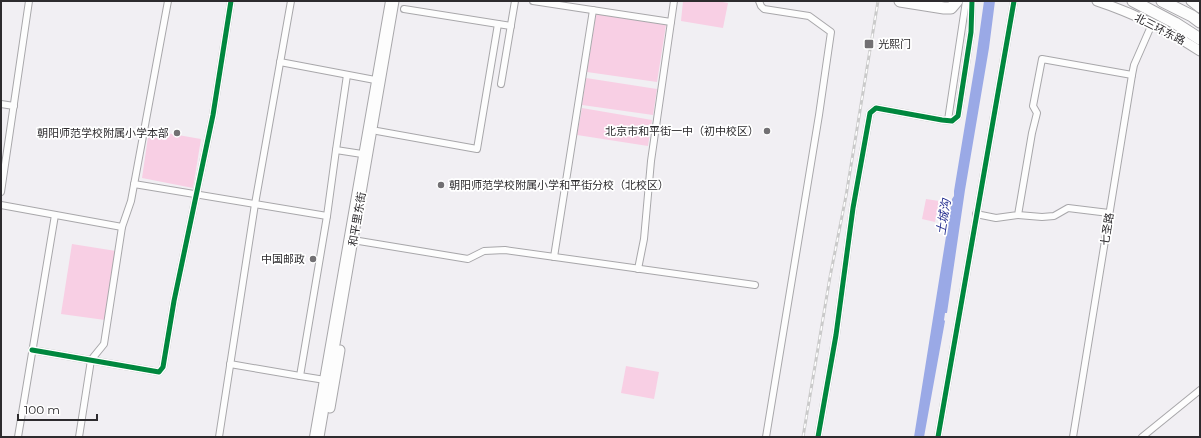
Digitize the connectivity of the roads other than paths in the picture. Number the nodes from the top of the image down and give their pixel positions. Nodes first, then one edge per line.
1 (29, 1) edge
2 (168, 1) edge
3 (231, 1) edge
4 (291, 1) edge
5 (389, 1) edge
6 (394, 1) edge
7 (515, 1) edge
8 (532, 1) edge
9 (674, 1) edge
10 (759, 1) edge
11 (900, 1) edge
12 (957, 1) edge
13 (966, 1) edge
14 (972, 1) edge
15 (1014, 1) edge
16 (1097, 1) edge
17 (1133, 1) edge
18 (1162, 1) edge
19 (1175, 1) edge
20 (1191, 1) edge
21 (402, 5) edge
22 (1200, 8) edge
23 (593, 10) junction
24 (1196, 19) edge
25 (671, 22) junction
26 (498, 24) junction
27 (1152, 24) junction
28 (511, 26) junction
29 (1200, 39) edge
30 (1200, 51) edge
31 (280, 62) junction
32 (347, 75) junction
33 (1132, 75) junction
34 (375, 80) junction
35 (501, 84) dead end
36 (1, 104) edge
37 (14, 106) junction
38 (948, 120) junction
39 (377, 131) junction
40 (336, 150) junction
41 (362, 154) junction
42 (134, 184) junction
43 (1, 192) edge
44 (197, 195) junction
45 (255, 204) junction
46 (1, 205) edge
47 (1109, 213) junction
48 (976, 214) junction
49 (55, 215) junction
50 (1018, 215) junction
51 (327, 216) junction
52 (122, 227) junction
53 (359, 241) junction
54 (554, 257) junction
55 (638, 269) junction
56 (755, 285) dead end
57 (32, 350) junction
58 (91, 360) junction
59 (230, 364) junction
60 (300, 376) junction
61 (326, 380) junction
62 (1200, 390) edge
63 (18, 437) edge
64 (79, 437) edge
65 (219, 437) edge
66 (313, 437) edge
67 (319, 437) edge
68 (325, 437) edge
69 (766, 437) edge
70 (818, 437) edge
71 (938, 437) edge
72 (1073, 437) edge
73 (1142, 437) edge

1 - 37 street
2 - 42 street
3 - 44 street
4 - 31 street
5 - 34 street
6 - 61 street, 和平里东街
7 - 28 street
8 - 23 street
9 - 25 street
10 - 69 street
11 - 12 highway
13 - 38 street
14 - 38 street
15 - 48 street
16 - 27 street, 北三环东路
17 - 29 highway
18 - 24 highway
19 - 24 highway
20 - 22 street
21 - 26 street
21 - 39 street, 和平里东街
23 - 25 street
23 - 54 street
25 - 55 street
26 - 28 street
26 - 39 street
27 - 30 street, 北三环东路
27 - 33 street, 七圣路
28 - 35 street
31 - 32 street
31 - 45 street
32 - 34 street
32 - 40 street
33 - 47 street, 七圣路
33 - 50 street
34 - 41 street
36 - 37 street
37 - 43 street
38 - 70 street
39 - 53 street, 和平里东街
40 - 41 street
40 - 51 street
41 - 61 street
42 - 44 street
42 - 52 street
44 - 45 street
44 - 58 street
45 - 51 street
45 - 59 street
46 - 49 street
47 - 50 street
47 - 72 street, 七圣路
48 - 50 street
48 - 71 street
49 - 52 street
49 - 57 street
51 - 60 street
52 - 58 street
53 - 54 street
53 - 68 street, 和平里东街
54 - 55 street
55 - 56 street
57 - 58 street
57 - 63 street
58 - 64 street
59 - 60 street
59 - 65 street
60 - 61 street
61 - 66 street
61 - 67 street, 和平里东街
62 - 73 street

